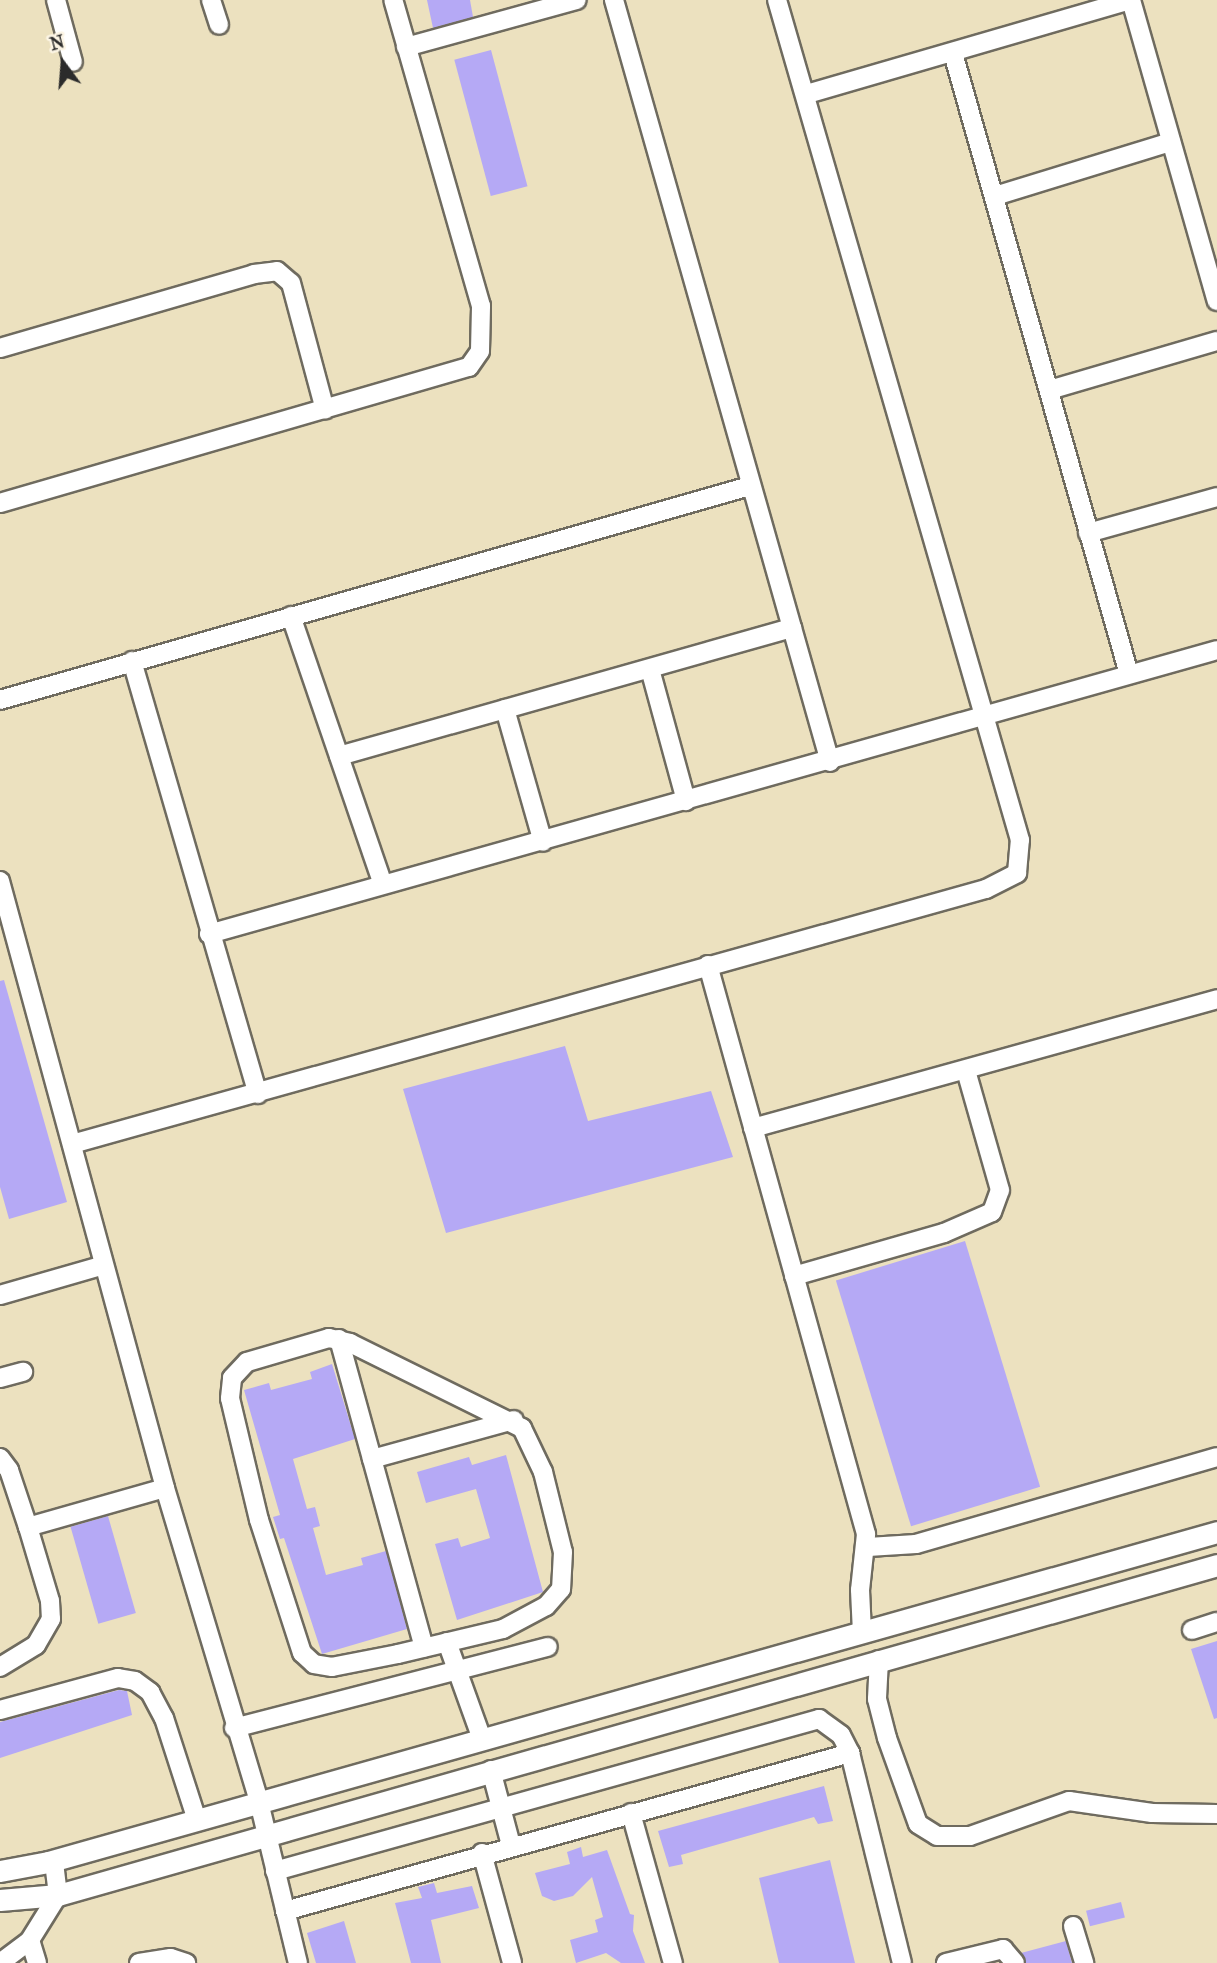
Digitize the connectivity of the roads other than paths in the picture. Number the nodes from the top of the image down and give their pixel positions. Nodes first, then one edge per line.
1 (56, 0) edge
2 (211, 0) edge
3 (393, 0) edge
4 (577, 0) edge
5 (614, 0) edge
6 (777, 0) edge
7 (1131, 0) edge
8 (219, 26) dead end
9 (406, 47) junction
10 (953, 53) junction
11 (73, 62) dead end
12 (807, 94) junction
13 (1171, 142) junction
14 (995, 196) junction
15 (1217, 301) edge
16 (1217, 341) edge
17 (0, 348) edge
18 (1049, 390) junction
19 (326, 410) junction
20 (750, 486) junction
21 (1217, 497) edge
22 (0, 503) edge
23 (1088, 533) junction
24 (291, 616) junction
25 (792, 628) junction
26 (1217, 650) edge
27 (132, 661) junction
28 (650, 669) junction
29 (1129, 674) junction
30 (0, 700) edge
31 (505, 709) junction
32 (980, 715) junction
33 (339, 756) junction
34 (830, 762) junction
35 (685, 801) junction
36 (543, 842) junction
37 (0, 881) edge
38 (383, 884) junction
39 (209, 934) junction
40 (708, 965) junction
41 (1217, 999) edge
42 (966, 1072) junction
43 (258, 1094) junction
44 (753, 1128) junction
45 (72, 1144) junction
46 (104, 1265) junction
47 (794, 1276) junction
48 (0, 1294) edge
49 (339, 1339) junction
50 (23, 1371) dead end
51 (0, 1378) edge
52 (514, 1420) junction
53 (1217, 1457) edge
54 (0, 1458) edge
55 (372, 1459) junction
56 (165, 1488) junction
57 (27, 1527) junction
58 (1217, 1532) edge
59 (868, 1547) junction
60 (1217, 1565) edge
61 (1217, 1622) edge
62 (1192, 1630) dead end
63 (862, 1632) junction
64 (447, 1642) junction
65 (424, 1647) junction
66 (548, 1647) dead end
67 (879, 1660) junction
68 (0, 1667) edge
69 (459, 1673) junction
70 (0, 1710) edge
71 (234, 1728) junction
72 (482, 1739) junction
73 (850, 1753) junction
74 (491, 1770) junction
75 (259, 1802) junction
76 (502, 1808) junction
77 (631, 1813) junction
78 (1217, 1814) edge
79 (196, 1817) junction
80 (266, 1835) junction
81 (511, 1845) junction
82 (482, 1853) junction
83 (54, 1860) junction
84 (0, 1871) edge
85 (275, 1871) junction
86 (58, 1895) junction
87 (0, 1900) edge
88 (285, 1911) junction
89 (1073, 1926) dead end
90 (30, 1940) junction
91 (0, 1963) edge
92 (37, 1963) edge
93 (139, 1963) edge
94 (186, 1963) edge
95 (298, 1963) edge
96 (512, 1963) edge
97 (673, 1963) edge
98 (902, 1963) edge
99 (946, 1963) edge
100 (1015, 1963) edge
101 (1084, 1963) edge

1 - 11 street
2 - 8 street
3 - 9 street
4 - 9 street
5 - 20 street
6 - 12 street
7 - 10 street
7 - 13 street
9 - 19 street
10 - 12 street
10 - 14 street
12 - 32 street
13 - 14 street
13 - 15 street
14 - 18 street
16 - 18 street
17 - 19 street
18 - 23 street
19 - 22 street
20 - 24 street
20 - 25 street
21 - 23 street
23 - 29 street
24 - 27 street
24 - 33 street
25 - 28 street
25 - 34 street
26 - 29 street
27 - 30 street
27 - 39 street
28 - 31 street
28 - 35 street
29 - 32 street
31 - 33 street
31 - 36 street
32 - 34 street
32 - 40 street
33 - 38 street
34 - 35 street
35 - 36 street
36 - 38 street
37 - 45 street
38 - 39 street
39 - 43 street
40 - 43 street
40 - 44 street
41 - 42 street
42 - 44 street
42 - 47 street
43 - 45 street
44 - 47 street
45 - 46 street
46 - 48 street
46 - 56 street
47 - 59 street
49 - 52 street
49 - 55 street
49 - 65 street
50 - 51 street
52 - 55 street
52 - 64 street
53 - 59 street
54 - 57 street
55 - 65 street
56 - 57 street
56 - 71 street
57 - 68 street
58 - 63 street
59 - 63 street
60 - 67 street
61 - 62 street
63 - 72 street
64 - 65 street
64 - 69 street
66 - 69 street
67 - 74 street
67 - 78 street
69 - 71 street
69 - 72 street
70 - 79 street
71 - 75 street
72 - 75 street
73 - 76 street
73 - 77 street
73 - 98 street
74 - 76 street
74 - 80 street
75 - 79 street
75 - 80 street
76 - 81 street
76 - 85 street
77 - 81 street
77 - 97 street
79 - 83 street
80 - 85 street
80 - 86 street
81 - 82 street
82 - 88 street
82 - 96 street
83 - 84 street
83 - 86 street
85 - 88 street
86 - 87 street
86 - 90 street
88 - 95 street
89 - 101 street
90 - 91 street
90 - 92 street
93 - 94 street
99 - 100 street

